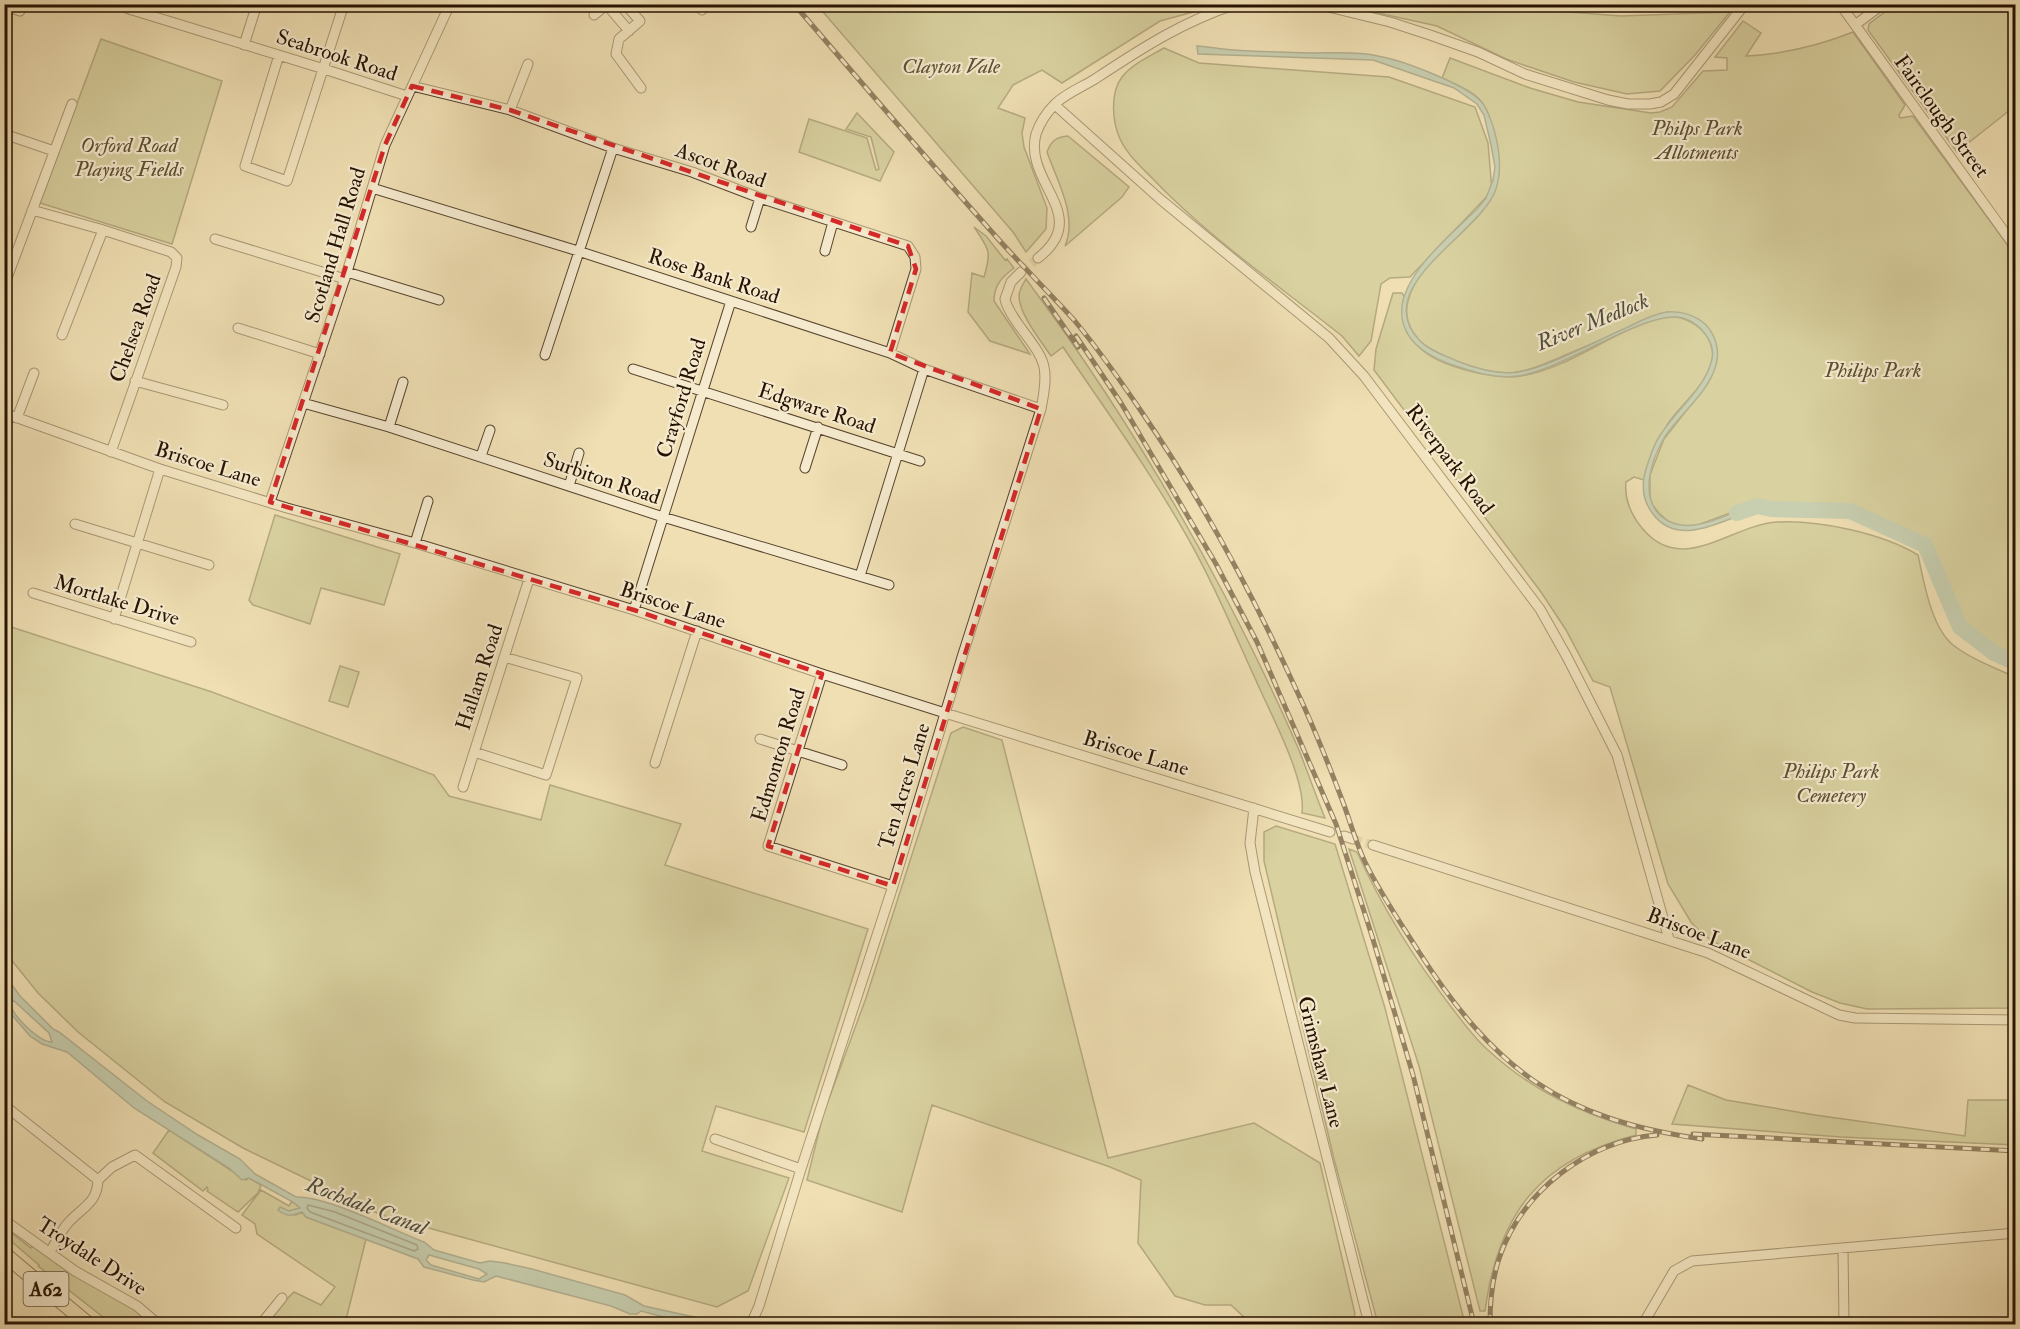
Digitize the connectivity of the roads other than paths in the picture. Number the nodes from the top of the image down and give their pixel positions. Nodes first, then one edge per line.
1 (119, 4) edge
2 (257, 4) edge
3 (344, 4) edge
4 (450, 4) edge
5 (625, 4) edge
6 (1236, 4) edge
7 (1316, 4) edge
8 (1744, 4) edge
9 (1840, 4) edge
10 (1883, 4) edge
11 (4, 5) edge
12 (607, 5) edge
13 (1617, 5) edge
14 (1607, 6) dead end
15 (1700, 6) dead end
16 (20, 11) dead end
17 (594, 15) dead end
18 (1855, 25) junction
19 (629, 31) junction
20 (244, 45) junction
21 (279, 55) junction
22 (528, 64) dead end
23 (324, 69) junction
24 (412, 86) junction
25 (641, 88) dead end
26 (406, 96) junction
27 (72, 104) dead end
28 (1055, 105) junction
29 (510, 110) junction
30 (4, 134) edge
31 (614, 148) junction
32 (54, 151) junction
33 (372, 188) junction
34 (760, 198) junction
35 (32, 210) junction
36 (833, 222) junction
37 (751, 227) dead end
38 (103, 230) junction
39 (215, 239) dead end
40 (2016, 248) edge
41 (578, 251) junction
42 (825, 251) dead end
43 (1038, 258) tunnel mouth
44 (1021, 272) tunnel mouth
45 (346, 275) junction
46 (4, 286) edge
47 (439, 300) dead end
48 (731, 301) junction
49 (238, 328) dead end
50 (62, 336) dead end
51 (890, 353) junction
52 (320, 354) junction
53 (545, 355) dead end
54 (633, 369) dead end
55 (924, 369) junction
56 (34, 373) dead end
57 (135, 381) junction
58 (403, 382) dead end
59 (702, 390) junction
60 (303, 403) junction
61 (223, 405) dead end
62 (1041, 409) junction
63 (10, 415) edge
64 (389, 427) junction
65 (818, 427) junction
66 (4, 430) edge
67 (490, 430) dead end
68 (111, 452) junction
69 (579, 453) dead end
70 (898, 454) junction
71 (481, 456) junction
72 (920, 461) dead end
73 (805, 468) dead end
74 (160, 469) junction
75 (569, 486) junction
76 (428, 501) dead end
77 (270, 502) junction
78 (663, 517) junction
79 (75, 524) dead end
80 (138, 543) junction
81 (415, 543) junction
82 (209, 565) dead end
83 (860, 576) junction
84 (529, 579) junction
85 (889, 585) dead end
86 (33, 593) dead end
87 (634, 610) junction
88 (114, 619) junction
89 (696, 631) junction
90 (191, 642) dead end
91 (504, 657) junction
92 (822, 674) junction
93 (945, 713) junction
94 (760, 739) dead end
95 (799, 751) junction
96 (474, 752) junction
97 (655, 763) dead end
98 (842, 765) dead end
99 (463, 787) dead end
100 (1254, 808) junction
101 (1330, 832) dead end
102 (1373, 845) tunnel mouth
103 (893, 886) junction
104 (1669, 939) junction
105 (2016, 1020) edge
106 (4, 1105) edge
107 (715, 1139) dead end
108 (801, 1168) junction
109 (98, 1180) junction
110 (4, 1220) edge
111 (236, 1228) dead end
112 (2016, 1233) edge
113 (1843, 1249) junction
114 (50, 1252) junction
115 (6, 1259) edge
116 (282, 1298) dead end
117 (752, 1322) edge
118 (88, 1324) edge
119 (158, 1324) edge
120 (261, 1324) edge
121 (1369, 1324) edge
122 (1643, 1324) edge
123 (1844, 1324) edge

1 - 20 street, Seabrook Road
2 - 20 street
3 - 23 street
4 - 24 street, Scotland Hall Road
5 - 19 street
6 - 28 street
7 - 8 street
9 - 18 street, Fairclough Street
10 - 18 street
11 - 16 street
12 - 17 street
12 - 19 street
13 - 14 street
13 - 15 street
18 - 40 street, Fairclough Street
19 - 25 street
20 - 21 street, Seabrook Road
21 - 23 street, Seabrook Road
21 - 23 street
22 - 29 street
23 - 26 street, Seabrook Road
24 - 26 street, Scotland Hall Road
24 - 29 street, Ascot Road
26 - 33 street, Scotland Hall Road
27 - 32 street
28 - 43 street
28 - 104 street, Riverpark Road
29 - 31 street, Ascot Road
30 - 32 street
31 - 34 street, Ascot Road
31 - 41 street
32 - 35 street
33 - 41 street, Rose Bank Road
33 - 45 street, Scotland Hall Road
34 - 36 street, Ascot Road
34 - 37 street
35 - 38 street, Chelsea Road
35 - 46 street
36 - 42 street
36 - 51 street, Ascot Road
38 - 50 street
38 - 57 street, Chelsea Road
39 - 45 street
41 - 48 street, Rose Bank Road
41 - 53 street
44 - 62 street, Ten Acres Lane
45 - 47 street
45 - 52 street, Scotland Hall Road
48 - 51 street, Rose Bank Road
48 - 59 street, Crayford Road
49 - 52 street
51 - 55 street, Rose Bank Road
52 - 60 street, Scotland Hall Road
54 - 59 street, Edgware Road
55 - 62 street, Rose Bank Road
55 - 70 street
56 - 63 street
57 - 61 street
57 - 68 street, Chelsea Road
58 - 64 street
59 - 65 street, Edgware Road
59 - 78 street, Crayford Road
60 - 64 street, Surbiton Road
60 - 77 street, Scotland Hall Road
62 - 93 street, Ten Acres Lane
63 - 66 street
63 - 68 street, Briscoe Lane
64 - 71 street, Surbiton Road
65 - 70 street, Edgware Road
65 - 73 street
67 - 71 street
68 - 74 street, Briscoe Lane
69 - 75 street
70 - 72 street, Edgware Road
70 - 83 street
71 - 75 street, Surbiton Road
74 - 77 street, Briscoe Lane
74 - 80 street
75 - 78 street, Surbiton Road
76 - 81 street
77 - 81 street, Briscoe Lane
78 - 83 street, Surbiton Road
78 - 87 street, Crayford Road
79 - 80 street
80 - 82 street
80 - 88 street
81 - 84 street, Briscoe Lane
83 - 85 street, Surbiton Road
84 - 87 street, Briscoe Lane
84 - 91 street, Hallam Road
86 - 88 street, Mortlake Drive
87 - 89 street, Briscoe Lane
88 - 90 street, Mortlake Drive
89 - 92 street, Briscoe Lane
89 - 97 street
91 - 96 street, Hallam Road
91 - 96 street
92 - 93 street, Briscoe Lane
92 - 95 street, Edmonton Road
93 - 100 street, Briscoe Lane
93 - 103 street, Ten Acres Lane
94 - 95 street
95 - 98 street
95 - 103 street, Edmonton Road
96 - 99 street, Hallam Road
100 - 101 street, Briscoe Lane
100 - 121 street, Grimshaw Lane
102 - 104 street, Briscoe Lane
103 - 108 street, Ten Acres Lane
104 - 105 street, Briscoe Lane
106 - 109 street
107 - 108 street
108 - 117 street, Ten Acres Lane
109 - 111 street
109 - 114 street
110 - 114 street, Troydale Drive
112 - 113 street
113 - 122 street
113 - 123 street
114 - 119 street, Troydale Drive
115 - 118 highway, A62
116 - 120 street

